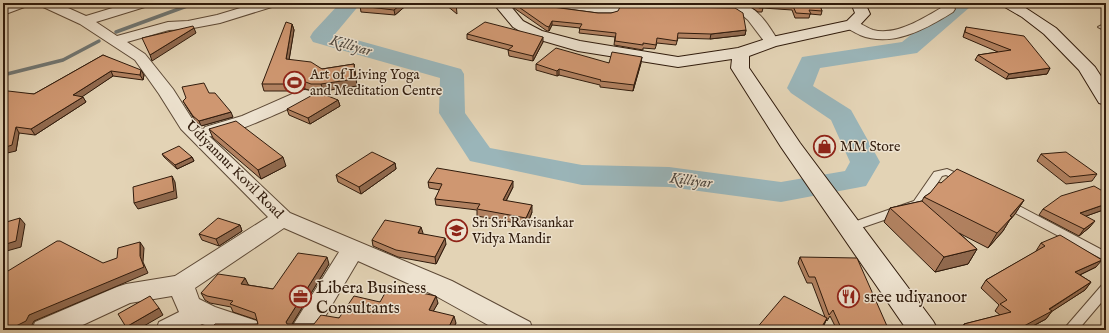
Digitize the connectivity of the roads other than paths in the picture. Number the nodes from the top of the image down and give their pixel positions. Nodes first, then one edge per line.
1 (22, 3) edge
2 (46, 3) edge
3 (143, 3) edge
4 (270, 3) edge
5 (500, 3) edge
6 (528, 3) edge
7 (616, 3) edge
8 (677, 3) edge
9 (858, 3) edge
10 (944, 3) edge
11 (1008, 3) edge
12 (3, 11) edge
13 (85, 21) junction
14 (852, 25) junction
15 (115, 41) junction
16 (772, 42) junction
17 (741, 53) junction
18 (305, 95) dead end
19 (1106, 99) edge
20 (198, 136) junction
21 (974, 186) edge
22 (997, 198) edge
23 (282, 218) junction
24 (847, 225) junction
25 (353, 249) junction
26 (1106, 257) edge
27 (181, 285) junction
28 (1106, 288) edge
29 (200, 312) junction
30 (45, 330) edge
31 (169, 330) edge
32 (247, 330) edge
33 (303, 330) edge
34 (520, 330) edge
35 (923, 330) edge
36 (1070, 330) edge

1 - 12 street
2 - 13 street
3 - 13 street
4 - 15 street
5 - 17 main road
6 - 7 street
8 - 16 street
9 - 14 main road
10 - 14 street
11 - 19 main road
13 - 15 street
14 - 16 main road
15 - 20 street, Udiyannur Kovil Road
16 - 17 main road
17 - 24 main road
18 - 20 street
20 - 23 street, Udiyannur Kovil Road
21 - 24 lane
22 - 26 lane
23 - 25 street, Udiyannur Kovil Road
23 - 27 street
24 - 35 main road
25 - 33 street
25 - 34 street, Udiyannur Kovil Road
27 - 29 street
27 - 30 street
28 - 36 lane
29 - 31 street
29 - 32 street

